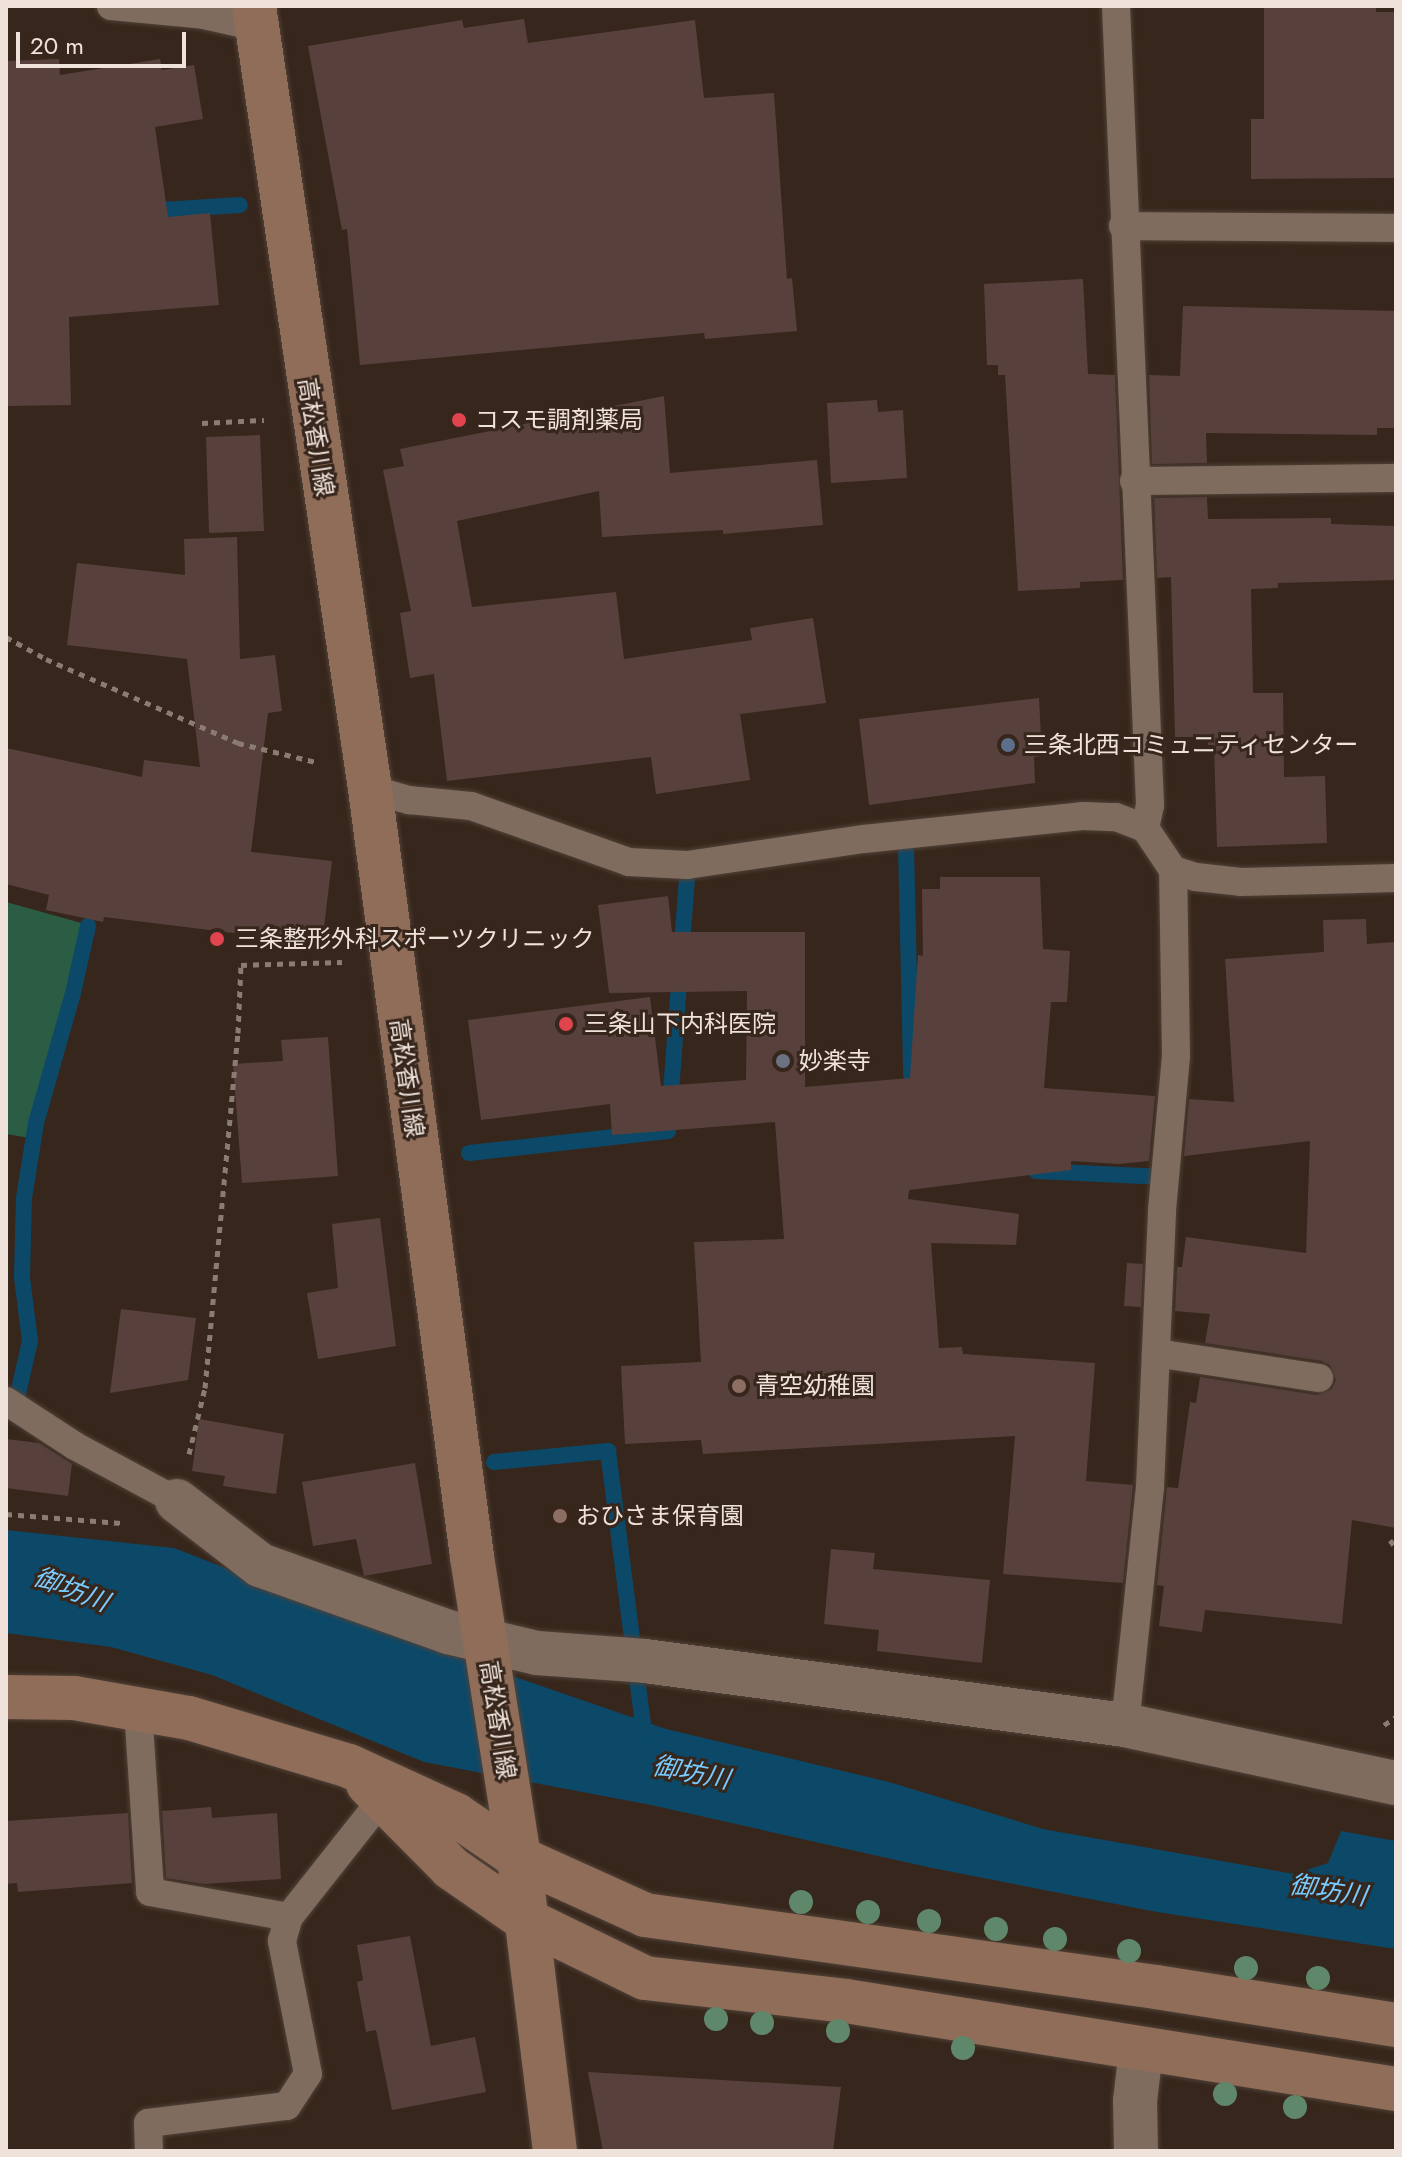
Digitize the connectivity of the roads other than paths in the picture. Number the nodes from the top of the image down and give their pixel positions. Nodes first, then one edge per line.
1 (111, 6) edge
2 (1116, 6) edge
3 (255, 16) edge
4 (1123, 226) junction
5 (1396, 228) edge
6 (1396, 478) edge
7 (1134, 481) junction
8 (370, 789) junction
9 (1145, 828) junction
10 (1173, 870) junction
11 (1396, 878) edge
12 (1156, 1353) junction
13 (1319, 1378) dead end
14 (6, 1401) edge
15 (177, 1501) joint
16 (487, 1649) junction
17 (6, 1697) edge
18 (138, 1709) junction
19 (1125, 1725) junction
20 (1396, 1783) edge
21 (389, 1791) junction
22 (519, 1858) junction
23 (289, 1917) junction
24 (526, 1920) junction
25 (1396, 2025) edge
26 (1141, 2051) junction
27 (1396, 2089) edge
28 (149, 2151) edge
29 (555, 2151) edge
30 (1136, 2151) edge

1 - 3 lane
2 - 4 lane
3 - 8 street, 高松香川線
4 - 5 lane
4 - 7 lane
6 - 7 lane
7 - 9 lane
8 - 9 lane
8 - 16 street, 高松香川線
9 - 10 lane
10 - 11 lane
10 - 12 lane
12 - 13 lane
12 - 19 lane
14 - 15 lane
15 - 16 street
16 - 19 street
16 - 22 street, 高松香川線
17 - 18 street
18 - 21 street
18 - 23 lane
19 - 20 street
21 - 22 street
21 - 23 lane
21 - 24 street
22 - 24 street, 高松香川線
22 - 25 street
23 - 28 lane
24 - 26 street
24 - 29 street, 高松香川線
26 - 27 street
26 - 30 street

